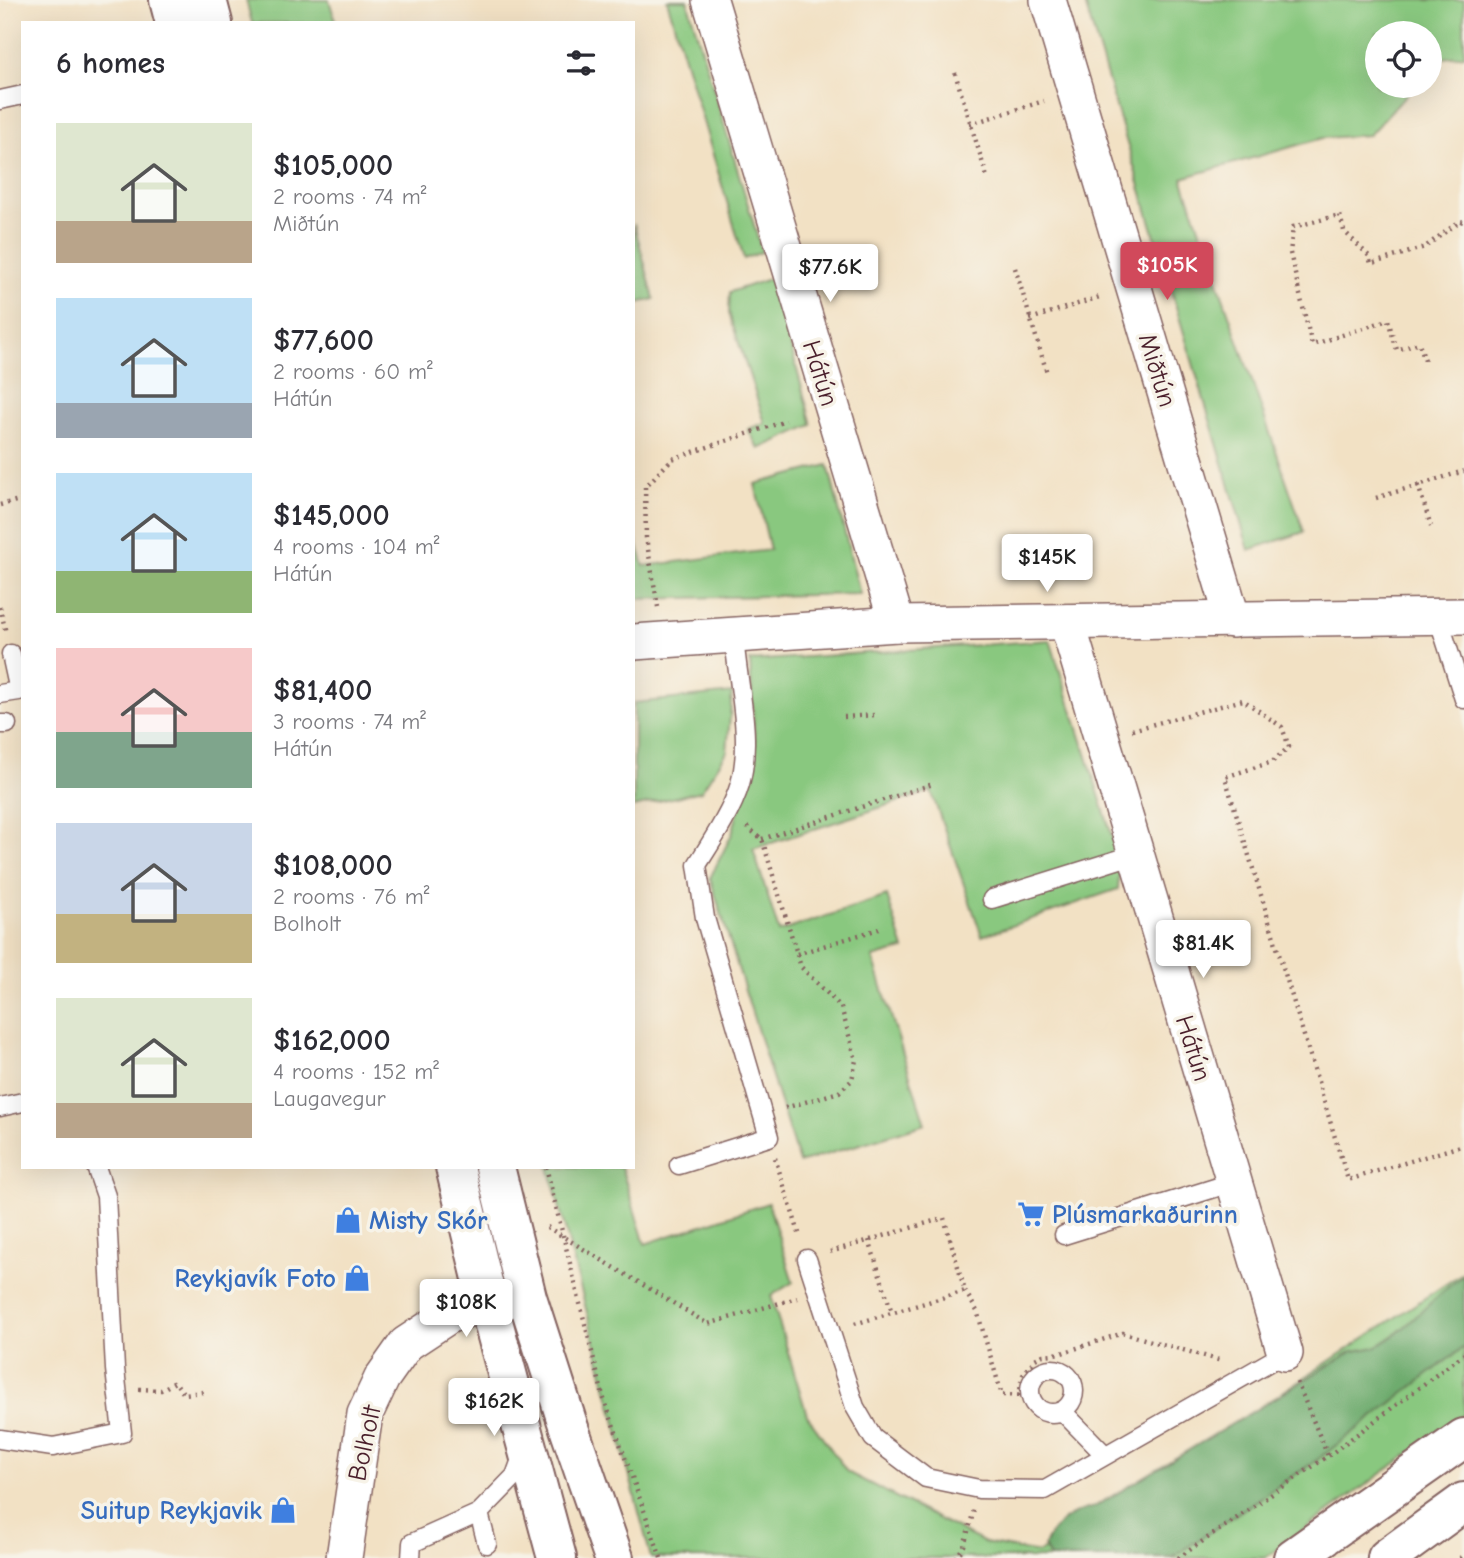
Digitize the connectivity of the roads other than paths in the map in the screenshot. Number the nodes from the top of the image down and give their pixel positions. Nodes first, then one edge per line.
1 (169, 0) edge
2 (207, 0) edge
3 (710, 0) edge
4 (1048, 0) edge
5 (174, 21) edge
6 (212, 21) edge
7 (21, 95) edge
8 (0, 100) edge
9 (1451, 617) edge
10 (1233, 620) junction
11 (1066, 622) junction
12 (897, 624) junction
13 (734, 635) junction
14 (649, 640) edge
15 (11, 654) dead end
16 (0, 694) edge
17 (1464, 699) edge
18 (1136, 854) junction
19 (992, 899) dead end
20 (21, 1102) edge
21 (0, 1107) edge
22 (679, 1165) dead end
23 (97, 1169) edge
24 (455, 1169) edge
25 (495, 1169) edge
26 (1234, 1182) junction
27 (1064, 1235) dead end
28 (807, 1259) road end
29 (527, 1297) junction
30 (488, 1303) junction
31 (1271, 1362) joint
32 (1062, 1411) junction
33 (1464, 1438) edge
34 (0, 1439) edge
35 (526, 1444) junction
36 (1105, 1455) junction
37 (1464, 1503) edge
38 (478, 1513) junction
39 (487, 1544) dead end
40 (1388, 1557) edge
41 (344, 1558) edge
42 (411, 1558) edge
43 (557, 1558) edge
44 (614, 1558) edge
45 (1293, 1558) edge

1 - 5 main road
2 - 6 main road
3 - 12 street, Hátún
4 - 10 street, Miðtún
7 - 8 lane
9 - 10 street
9 - 17 lane
10 - 11 street
11 - 12 street
11 - 18 street, Hátún
12 - 13 street
13 - 14 street
13 - 22 lane
15 - 16 lane
18 - 19 lane
18 - 26 street, Hátún
20 - 21 lane
23 - 34 lane
24 - 30 main road
25 - 29 main road
26 - 27 lane
26 - 31 street, Hátún
28 - 36 lane
29 - 30 street, Bolholt
29 - 44 main road
30 - 35 main road
30 - 41 street, Bolholt
31 - 36 lane
32 - 32 lane
32 - 36 lane
33 - 45 main road
35 - 38 lane
35 - 43 main road
37 - 40 main road
38 - 39 lane
38 - 42 lane

